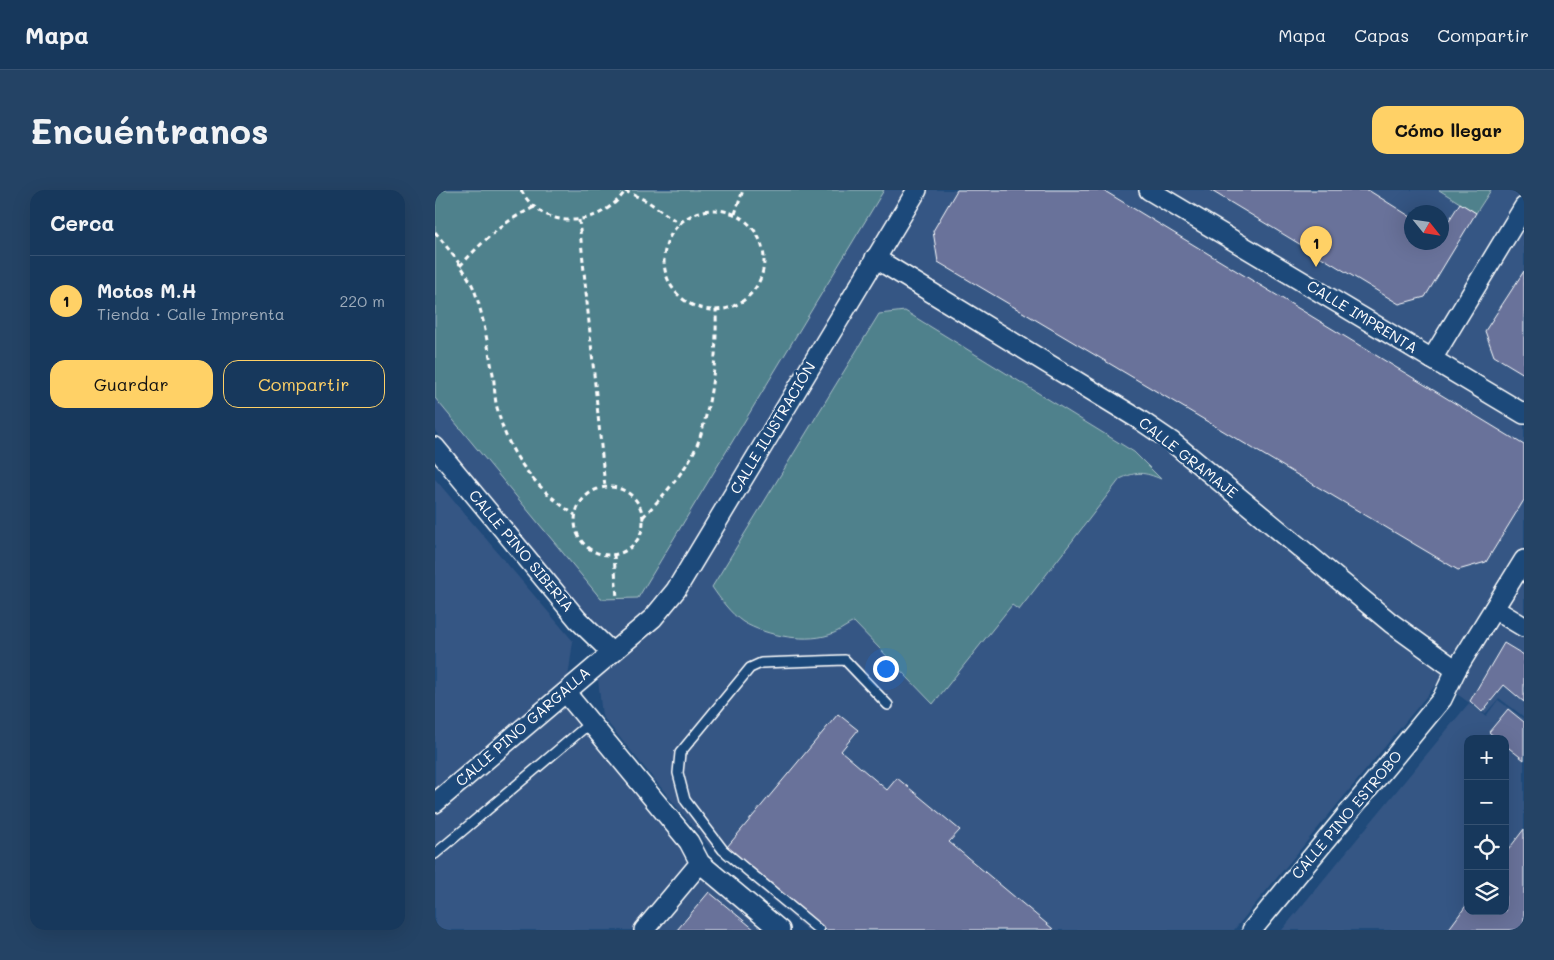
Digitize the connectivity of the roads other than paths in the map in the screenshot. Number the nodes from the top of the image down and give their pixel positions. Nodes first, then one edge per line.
1 (917, 190) edge
2 (1149, 190) edge
3 (1524, 207) edge
4 (1516, 237) edge
5 (875, 258) junction
6 (1432, 359) junction
7 (1524, 414) edge
8 (435, 447) edge
9 (1524, 560) edge
10 (1494, 609) junction
11 (1524, 627) edge
12 (611, 652) junction
13 (1456, 670) junction
14 (566, 693) junction
15 (888, 705) dead end
16 (590, 723) junction
17 (435, 803) edge
18 (435, 854) edge
19 (700, 863) junction
20 (644, 930) edge
21 (781, 930) edge
22 (819, 930) edge
23 (1252, 930) edge

1 - 5 street, CALLE ILUSTRACIÓN
2 - 6 street, CALLE IMPRENTA
3 - 4 street
4 - 6 street
5 - 12 street, CALLE ILUSTRACIÓN
5 - 13 street, CALLE GRAMAJE
6 - 7 street, CALLE IMPRENTA
8 - 12 street, CALLE PINO SIBERIA
9 - 10 street, CALLE PINO ESTROBO
10 - 11 street
10 - 13 street, CALLE PINO ESTROBO
12 - 14 street, CALLE PINO GARGALLA
13 - 23 street, CALLE PINO ESTROBO
14 - 16 street
14 - 17 street, CALLE PINO GARGALLA
15 - 22 lane
16 - 18 lane
16 - 19 street
19 - 20 street
19 - 21 street

